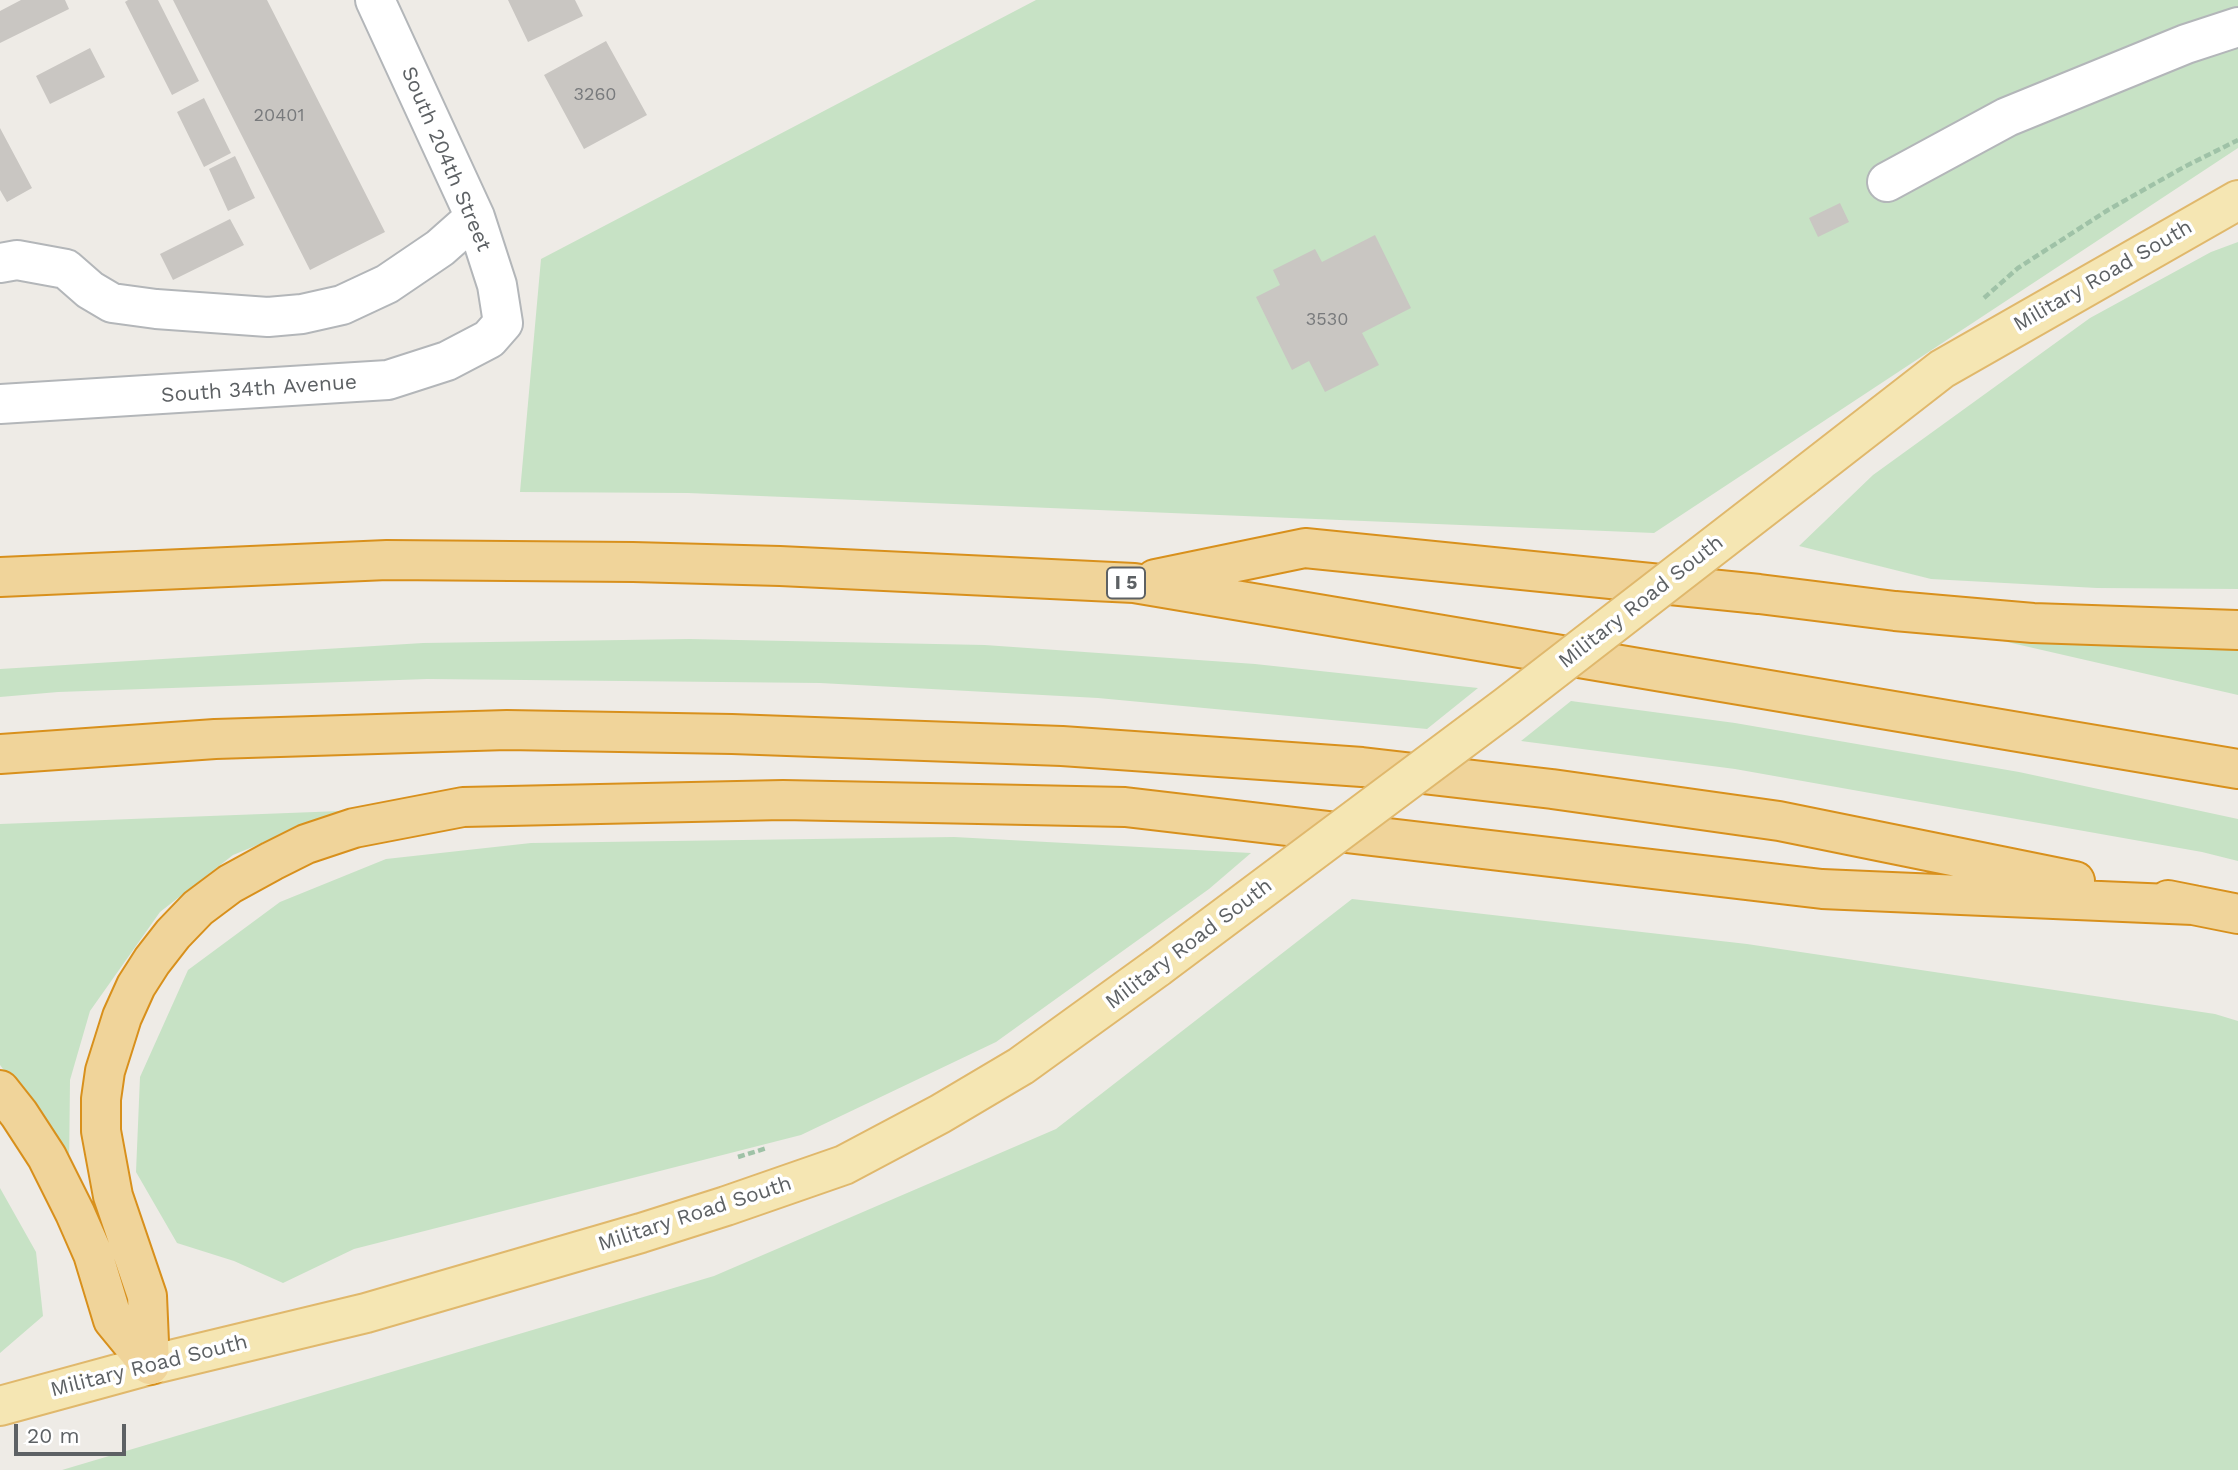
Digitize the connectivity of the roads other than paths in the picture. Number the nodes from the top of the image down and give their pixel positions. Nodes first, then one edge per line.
1 (375, 0) edge
2 (2238, 27) edge
3 (1887, 182) dead end
4 (2238, 200) edge
5 (475, 217) junction
6 (0, 263) edge
7 (503, 323) joint
8 (0, 404) edge
9 (0, 577) edge
10 (1134, 583) junction
11 (2238, 630) edge
12 (0, 754) edge
13 (2238, 769) edge
14 (2193, 905) junction
15 (2238, 914) edge
16 (0, 1090) edge
17 (149, 1365) junction
18 (0, 1406) edge

1 - 5 street, South 204th Street
2 - 3 street
4 - 17 main road, Military Road South, bridge
5 - 6 street
5 - 7 street, South 204th Street
7 - 8 street, South 34th Avenue
9 - 10 highway, I 5
10 - 11 highway
10 - 13 highway, I 5
12 - 14 highway
14 - 15 highway
14 - 17 highway
16 - 17 highway
17 - 18 main road, Military Road South

